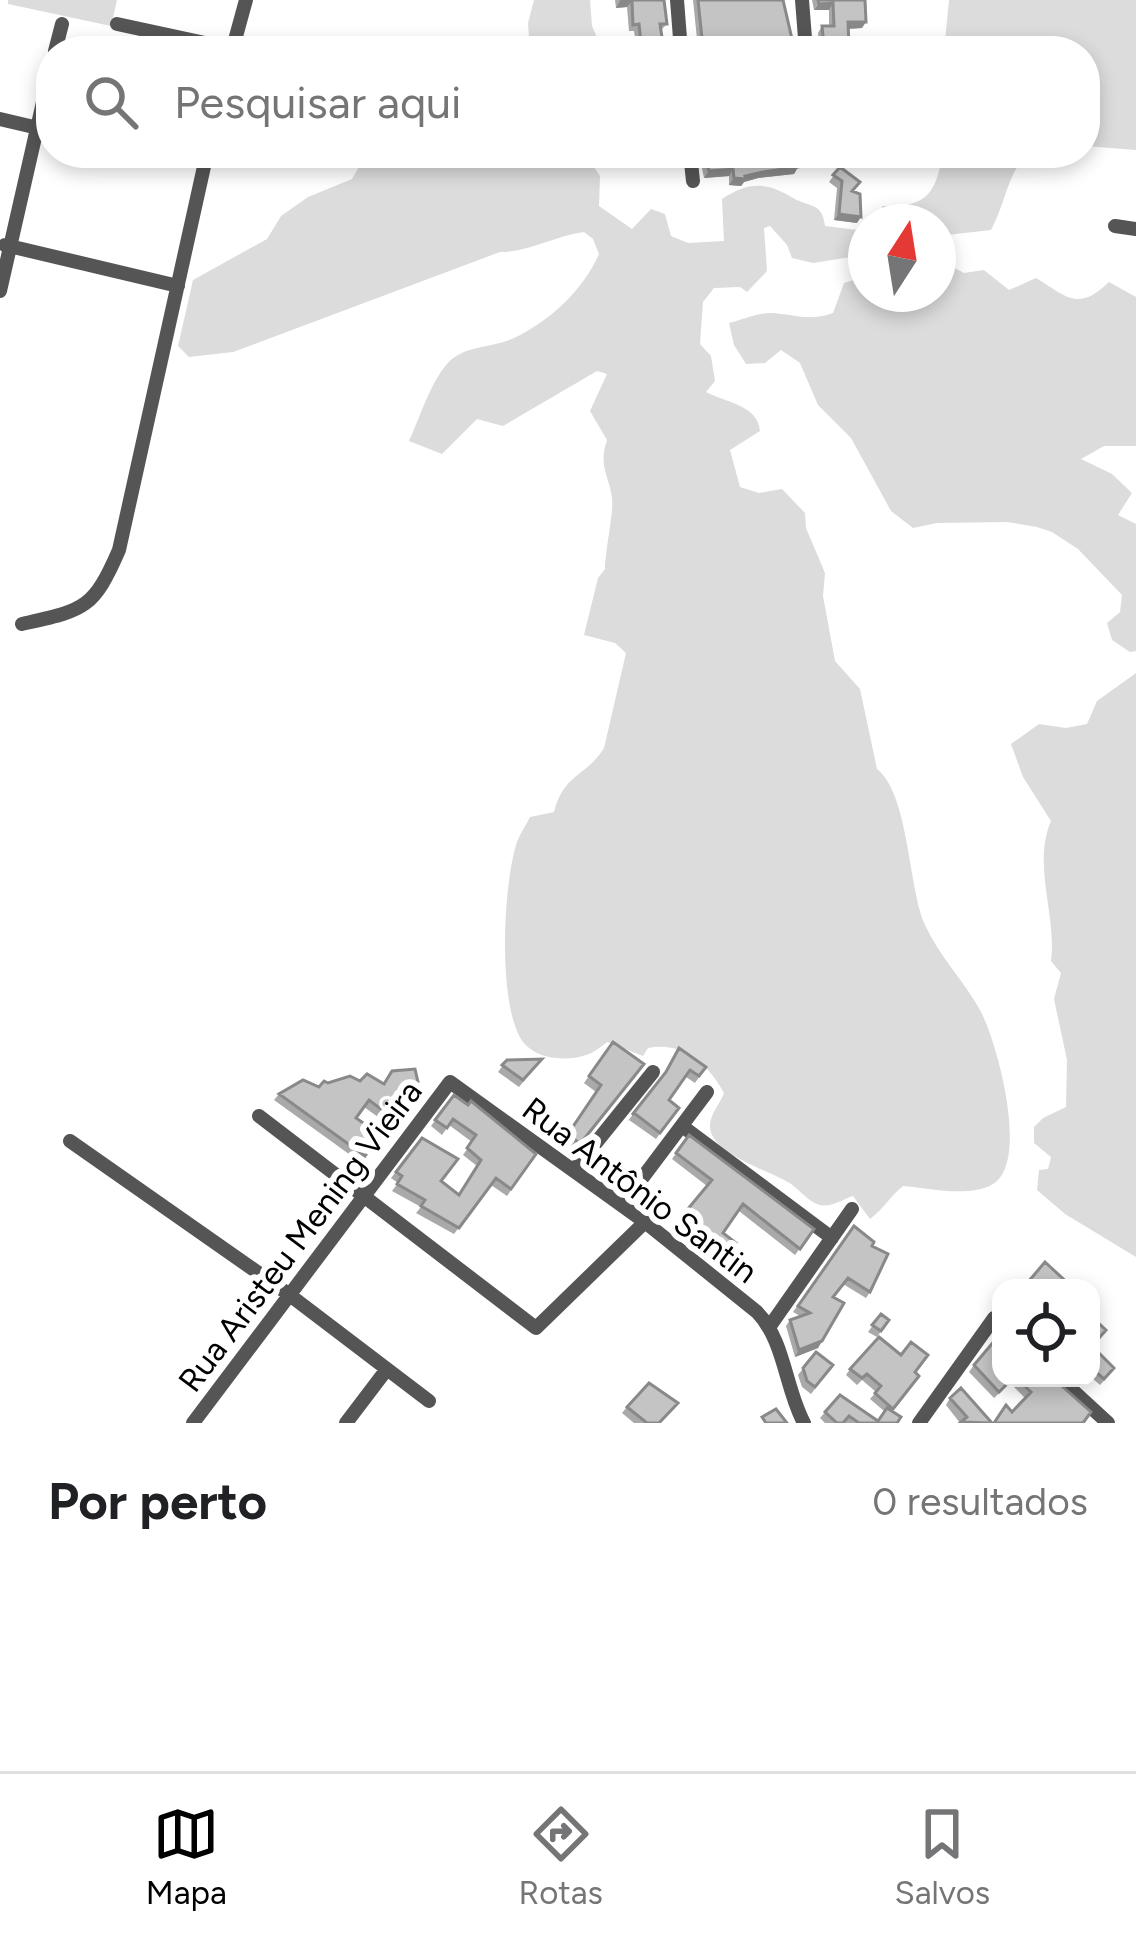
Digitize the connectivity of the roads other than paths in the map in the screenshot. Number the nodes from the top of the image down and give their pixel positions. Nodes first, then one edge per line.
1 (247, 0) edge
2 (677, 0) edge
3 (802, 0) edge
4 (62, 24) dead end
5 (117, 24) dead end
6 (59, 36) edge
7 (171, 36) edge
8 (237, 36) edge
9 (680, 36) edge
10 (805, 36) edge
11 (0, 119) edge
12 (36, 128) edge
13 (36, 153) edge
14 (204, 168) edge
15 (692, 168) edge
16 (693, 181) dead end
17 (1115, 226) dead end
18 (1136, 229) edge
19 (4, 245) edge
20 (178, 286) junction
21 (0, 291) edge
22 (22, 624) dead end
23 (652, 1072) dead end
24 (450, 1082) joint
25 (707, 1092) dead end
26 (259, 1116) dead end
27 (682, 1126) junction
28 (70, 1141) dead end
29 (574, 1170) junction
30 (364, 1192) junction
31 (622, 1204) junction
32 (852, 1209) dead end
33 (645, 1222) junction
34 (832, 1238) junction
35 (287, 1293) junction
36 (770, 1326) junction
37 (992, 1329) edge
38 (387, 1369) junction
39 (1069, 1387) edge
40 (429, 1401) dead end
41 (193, 1423) edge
42 (346, 1423) edge
43 (804, 1423) edge
44 (919, 1423) edge
45 (1108, 1423) edge

1 - 8 street
2 - 9 street
3 - 10 street
4 - 6 street
5 - 7 street
11 - 12 street
13 - 19 street
14 - 20 street
15 - 16 street
17 - 18 street
19 - 20 street
19 - 21 street
20 - 22 street
23 - 29 street
24 - 29 street, Rua Antônio Santin
24 - 30 street, Rua Aristeu Mening Vieira
25 - 27 street
26 - 30 street
27 - 31 street
27 - 34 street
28 - 35 street
29 - 31 street, Rua Antônio Santin
30 - 33 street
30 - 35 street, Rua Aristeu Mening Vieira
31 - 33 street, Rua Antônio Santin
32 - 34 street
33 - 36 street, Rua Antônio Santin
34 - 36 street
35 - 38 street
35 - 41 street, Rua Aristeu Mening Vieira
36 - 43 street, Rua Antônio Santin
37 - 44 street
38 - 40 street
38 - 42 street
39 - 45 street

